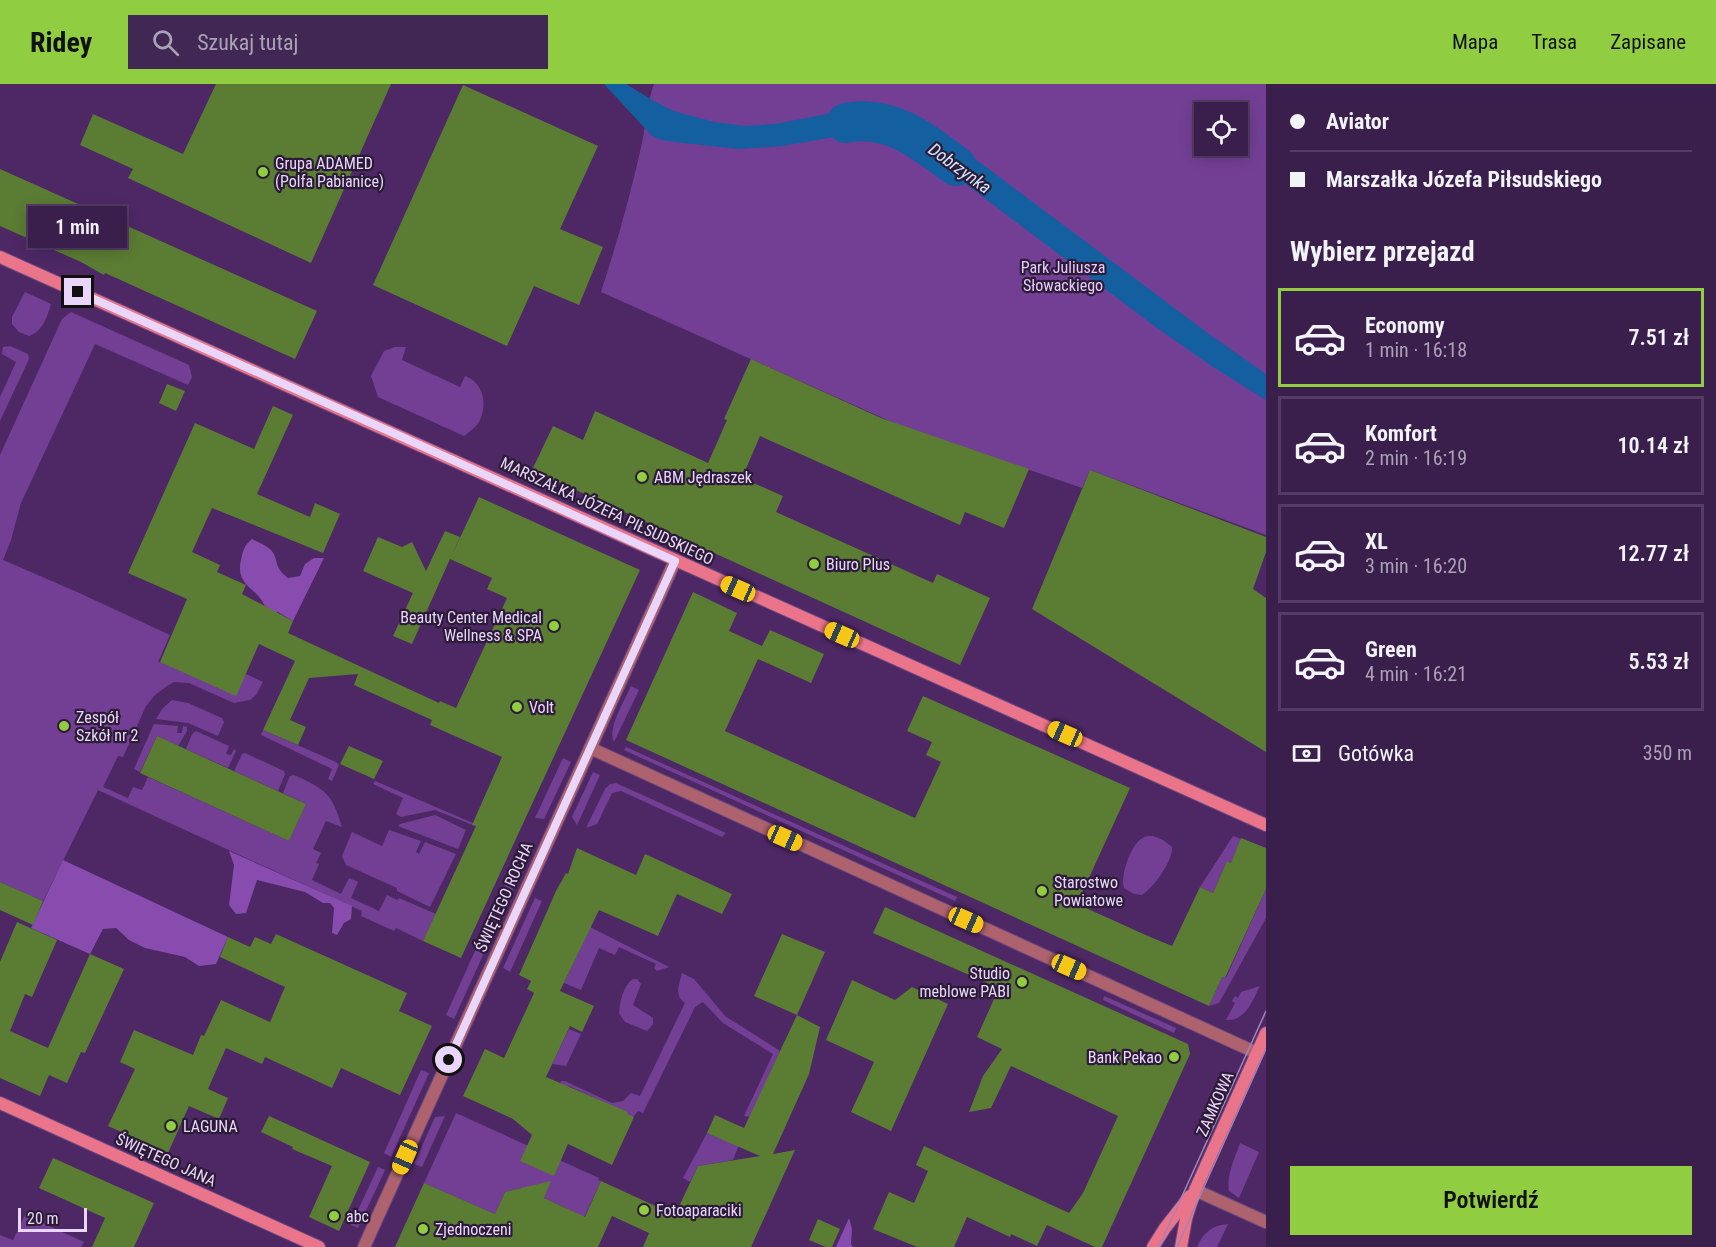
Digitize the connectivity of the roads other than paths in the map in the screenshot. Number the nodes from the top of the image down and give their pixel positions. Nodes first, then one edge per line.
1 (0, 257) edge
2 (675, 561) junction
3 (590, 748) junction
4 (1266, 825) edge
5 (1266, 1033) edge
6 (1257, 1053) junction
7 (0, 1103) edge
8 (1195, 1190) junction
9 (1266, 1222) edge
10 (319, 1247) edge
11 (364, 1247) edge
12 (1153, 1247) edge
13 (1181, 1247) edge

1 - 2 street, MARSZAŁKA JÓZEFA PIŁSUDSKIEGO
2 - 3 street, ŚWIĘTEGO ROCHA
2 - 4 street, MARSZAŁKA JÓZEFA PIŁSUDSKIEGO
3 - 6 street
3 - 11 street, ŚWIĘTEGO ROCHA
5 - 6 street, ZAMKOWA
6 - 8 street, ZAMKOWA
7 - 10 street, ŚWIĘTEGO JANA
8 - 9 street
8 - 12 street, ZAMKOWA
8 - 13 street, ZAMKOWA

